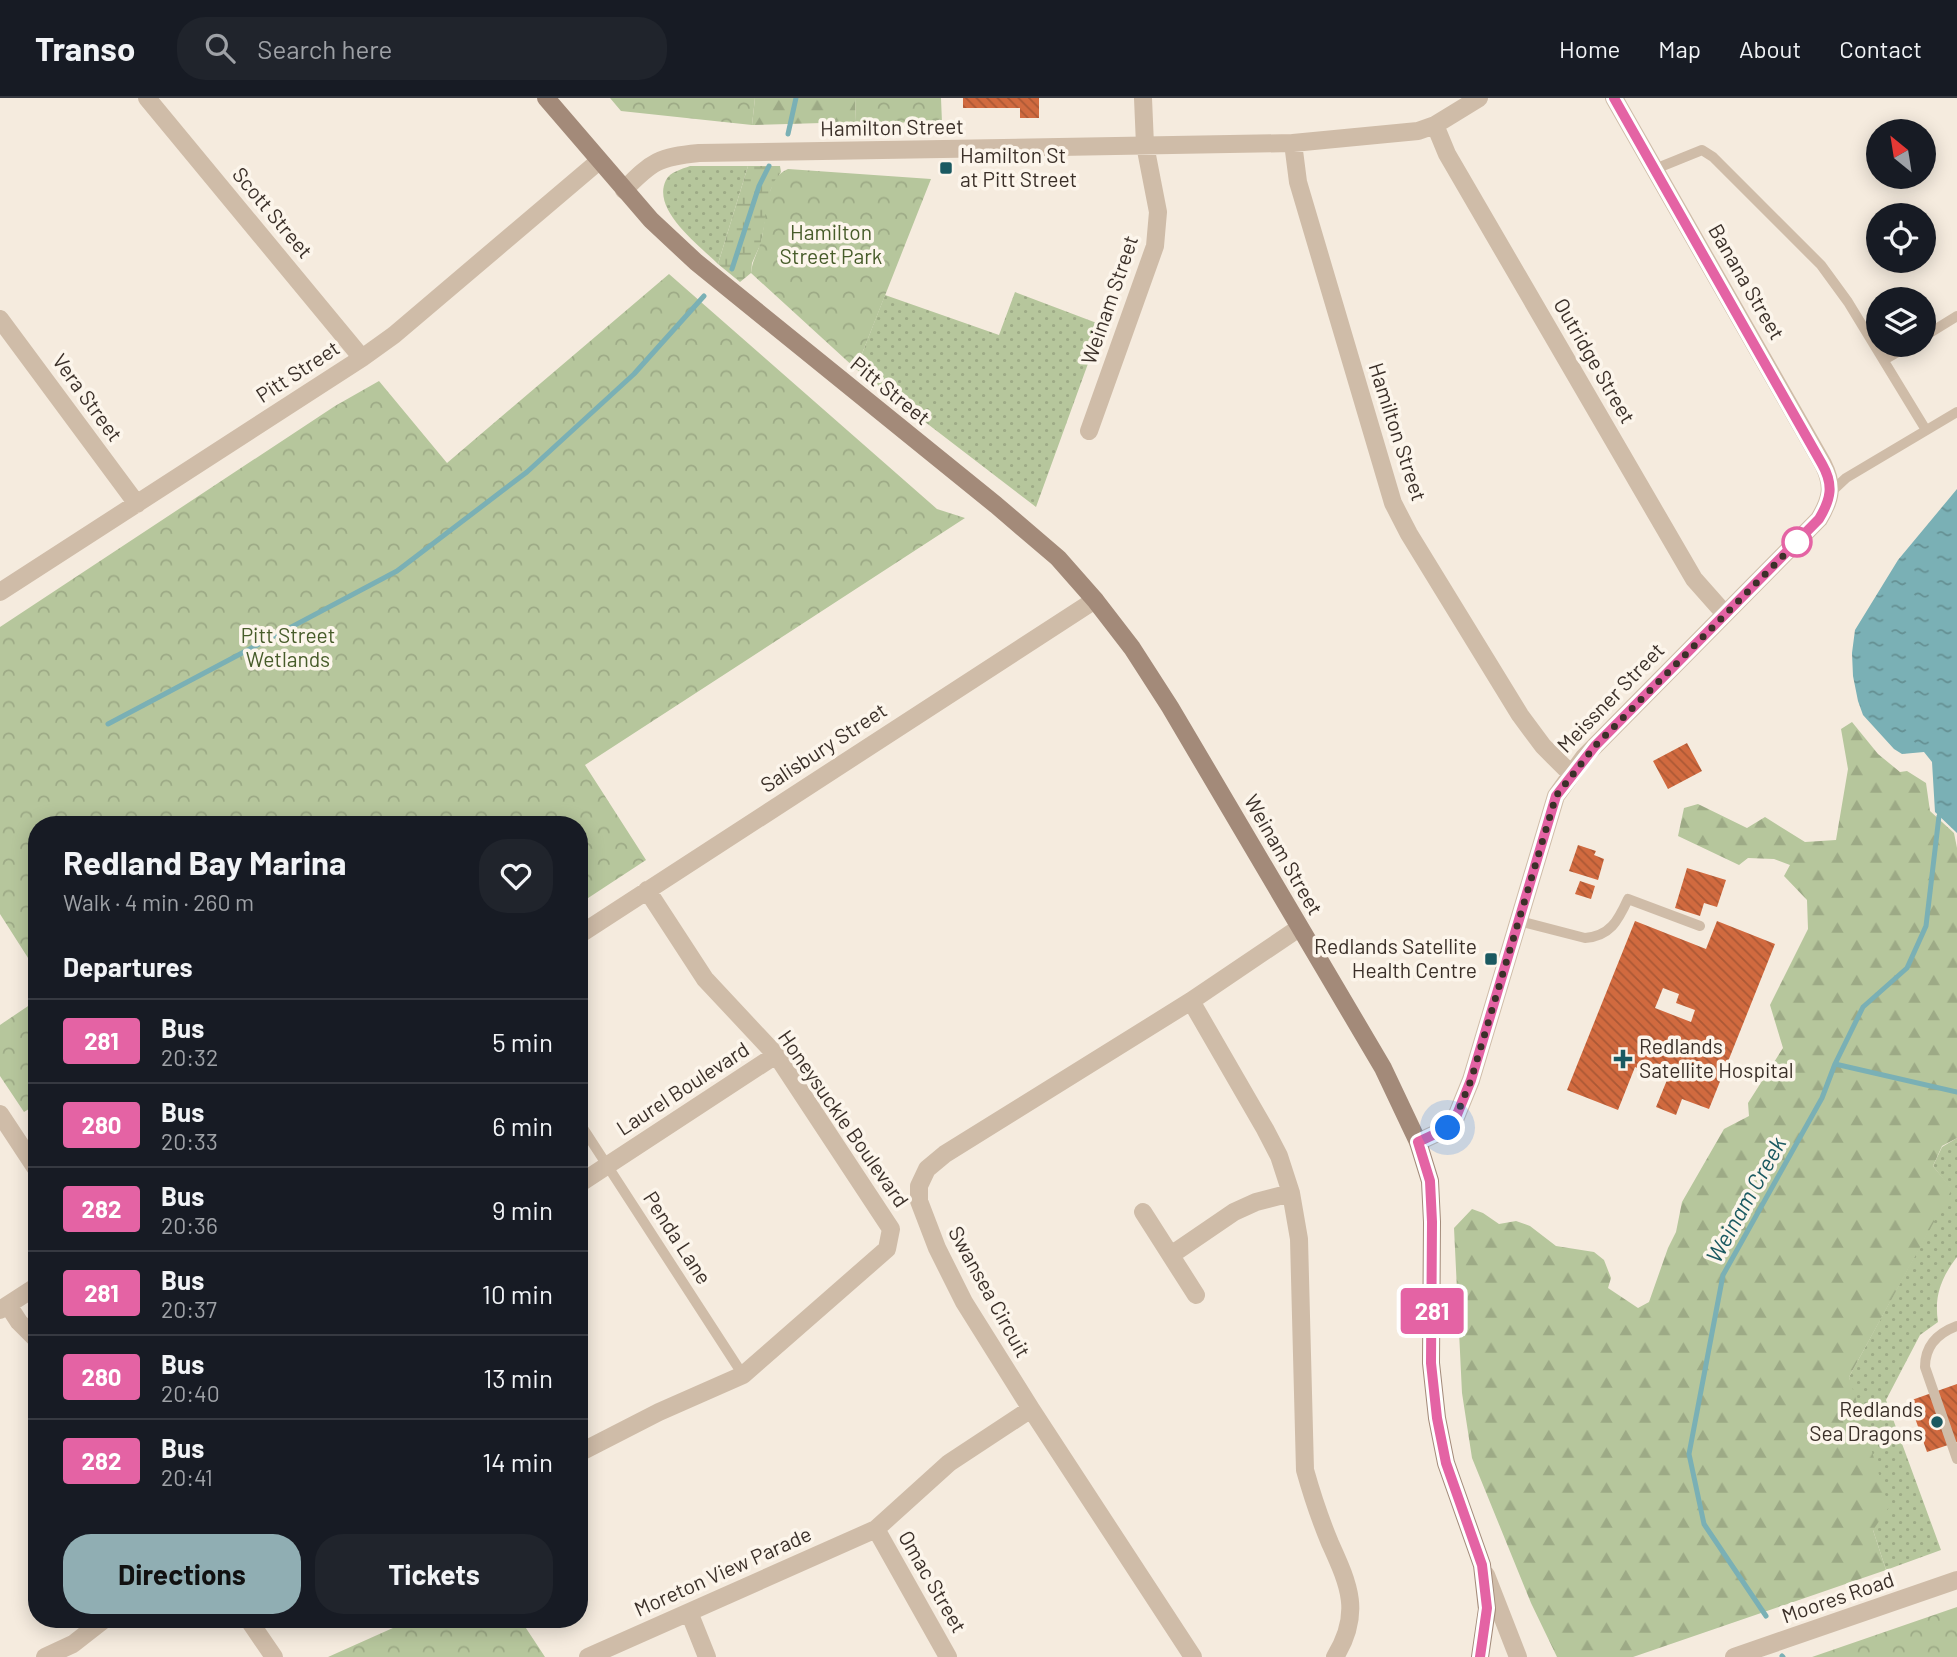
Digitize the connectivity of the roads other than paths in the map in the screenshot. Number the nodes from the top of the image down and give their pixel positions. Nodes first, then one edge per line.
1 (147, 98) edge
2 (546, 98) edge
3 (1143, 98) edge
4 (1479, 98) edge
5 (1614, 98) edge
6 (1435, 125) junction
7 (1293, 143) junction
8 (1145, 145) junction
9 (599, 161) junction
10 (1655, 169) junction
11 (624, 190) junction
12 (1957, 316) edge
13 (0, 319) edge
14 (1936, 329) edge
15 (1889, 357) edge
16 (362, 358) junction
17 (1884, 360) junction
18 (1957, 412) edge
19 (1926, 430) junction
20 (1089, 431) dead end
21 (1831, 492) junction
22 (137, 504) junction
23 (0, 592) edge
24 (1095, 600) junction
25 (1725, 614) junction
26 (1571, 775) junction
27 (647, 890) junction
28 (1518, 921) junction
29 (1700, 926) dead end
30 (1300, 928) junction
31 (588, 929) edge
32 (1191, 1001) junction
33 (776, 1055) junction
34 (0, 1114) edge
35 (588, 1136) edge
36 (1418, 1142) junction
37 (28, 1156) edge
38 (607, 1166) junction
39 (588, 1178) edge
40 (1291, 1193) junction
41 (1143, 1212) dead end
42 (1171, 1255) junction
43 (28, 1292) edge
44 (1196, 1295) dead end
45 (4, 1307) edge
46 (1957, 1326) edge
47 (28, 1331) edge
48 (743, 1376) junction
49 (1031, 1409) junction
50 (588, 1447) edge
51 (1957, 1459) edge
52 (876, 1529) junction
53 (1482, 1565) junction
54 (1957, 1580) edge
55 (689, 1612) junction
56 (93, 1628) edge
57 (254, 1628) edge
58 (45, 1657) edge
59 (274, 1657) edge
60 (588, 1657) edge
61 (707, 1657) edge
62 (948, 1657) edge
63 (1193, 1657) edge
64 (1335, 1657) edge
65 (1480, 1657) edge
66 (1518, 1657) edge
67 (1734, 1657) edge

1 - 16 street, Scott Street
2 - 9 street
3 - 8 street, Weinam Street
4 - 6 street, Hamilton Street
5 - 10 street, Banana Street
6 - 7 street, Hamilton Street
6 - 25 street, Outridge Street
7 - 8 street, Hamilton Street
7 - 26 street, Hamilton Street
8 - 11 street, Hamilton Street
8 - 20 street, Weinam Street
9 - 11 street
9 - 16 street, Pitt Street
10 - 17 lane
10 - 21 street, Banana Street
11 - 24 street, Pitt Street
12 - 14 lane
13 - 22 street, Vera Street
15 - 17 lane
16 - 22 street, Pitt Street
17 - 19 lane
18 - 19 lane
19 - 21 lane
21 - 25 street, Meissner Street
22 - 23 street, Pitt Street
24 - 27 street, Salisbury Street
24 - 30 street, Weinam Street
25 - 26 street, Meissner Street
26 - 28 street, Meissner Street
27 - 31 street, Salisbury Street
27 - 33 street, Honeysuckle Boulevard
28 - 29 lane
28 - 36 street, Meissner Street
30 - 32 street, Swansea Circuit
30 - 36 street, Weinam Street
32 - 40 street
32 - 49 street, Swansea Circuit
33 - 38 street, Laurel Boulevard
33 - 48 street, Honeysuckle Boulevard
34 - 37 street
35 - 38 lane, Penda Lane
36 - 53 street
38 - 39 street, Laurel Boulevard
38 - 48 lane, Penda Lane
40 - 42 street
40 - 64 street
41 - 42 street
42 - 44 street
43 - 45 street
45 - 47 street
46 - 51 lane
48 - 50 street, Honeysuckle Boulevard
49 - 52 street, Moreton View Parade
49 - 63 street, Swansea Circuit
52 - 55 street, Moreton View Parade
52 - 62 street, Omac Street
53 - 65 street
53 - 66 street
54 - 67 street, Moores Road
55 - 60 street, Moreton View Parade
55 - 61 street
56 - 58 street
57 - 59 street

